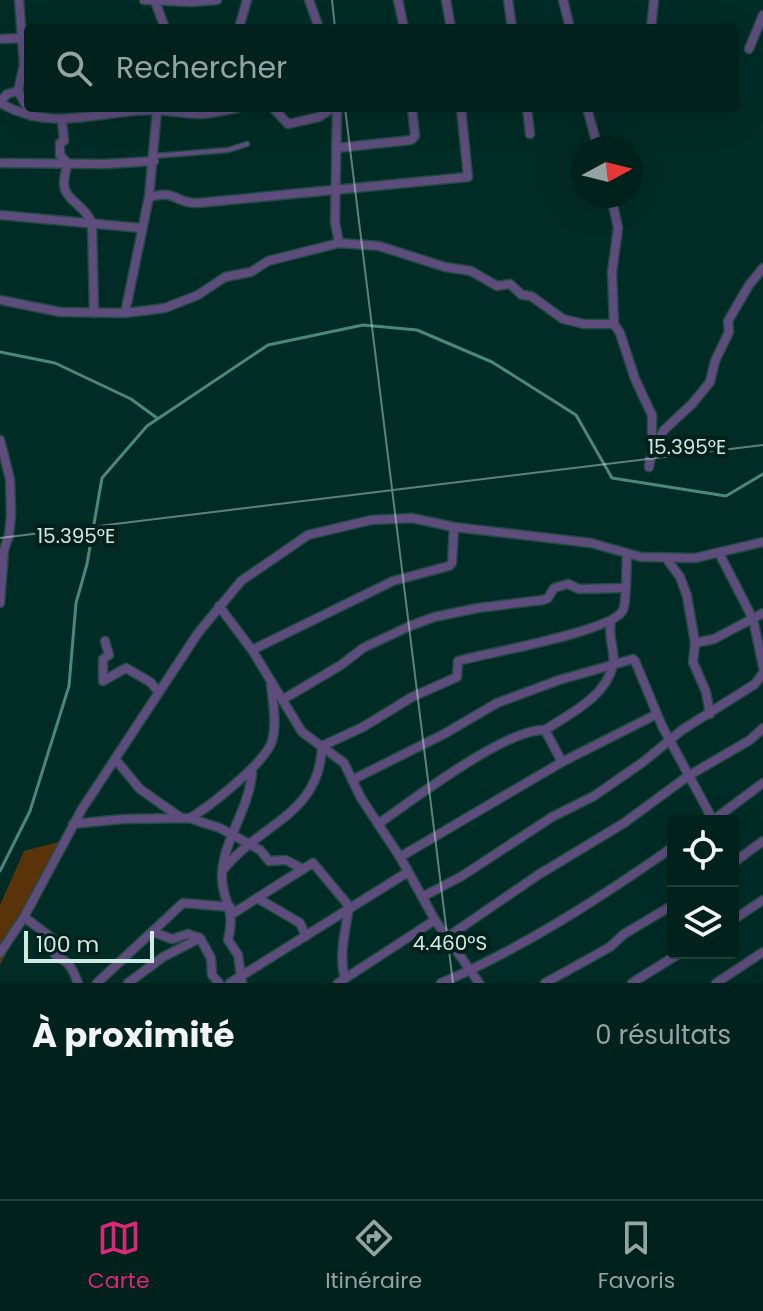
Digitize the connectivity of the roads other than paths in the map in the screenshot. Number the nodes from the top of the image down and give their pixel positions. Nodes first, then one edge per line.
1 (19, 0) edge
2 (144, 0) edge
3 (217, 0) edge
4 (247, 0) edge
5 (309, 0) edge
6 (398, 0) edge
7 (446, 0) edge
8 (508, 0) edge
9 (563, 0) edge
10 (654, 0) edge
11 (155, 1) edge
12 (191, 1) edge
13 (763, 15) edge
14 (164, 24) edge
15 (241, 24) edge
16 (318, 24) edge
17 (403, 24) edge
18 (450, 24) edge
19 (511, 24) edge
20 (569, 24) edge
21 (651, 24) edge
22 (22, 38) junction
23 (0, 39) edge
24 (749, 49) dead end
25 (24, 51) edge
26 (24, 71) edge
27 (18, 91) junction
28 (24, 102) edge
29 (0, 103) edge
30 (30, 112) edge
31 (138, 112) edge
32 (157, 112) edge
33 (191, 112) edge
34 (213, 112) edge
35 (277, 112) edge
36 (328, 112) edge
37 (335, 112) edge
38 (412, 112) edge
39 (461, 112) edge
40 (527, 112) edge
41 (588, 112) edge
42 (32, 116) junction
43 (62, 120) junction
44 (530, 134) dead end
45 (595, 136) edge
46 (247, 144) dead end
47 (336, 148) junction
48 (154, 158) junction
49 (0, 163) edge
50 (68, 164) junction
51 (336, 188) junction
52 (149, 197) junction
53 (614, 208) edge
54 (0, 215) edge
55 (92, 223) junction
56 (141, 228) junction
57 (339, 243) junction
58 (763, 268) edge
59 (0, 300) edge
60 (94, 313) junction
61 (125, 313) junction
62 (614, 324) junction
63 (0, 440) edge
64 (652, 450) junction
65 (649, 467) dead end
66 (4, 470) edge
67 (454, 527) junction
68 (763, 542) edge
69 (719, 553) junction
70 (627, 554) junction
71 (666, 558) junction
72 (624, 588) junction
73 (0, 603) edge
74 (219, 606) junction
75 (763, 613) edge
76 (753, 619) junction
77 (611, 621) junction
78 (105, 641) dead end
79 (695, 643) junction
80 (252, 650) junction
81 (614, 665) junction
82 (763, 670) edge
83 (271, 682) junction
84 (159, 692) junction
85 (282, 700) junction
86 (657, 714) junction
87 (710, 714) junction
88 (763, 728) edge
89 (545, 730) junction
90 (669, 740) junction
91 (322, 746) junction
92 (115, 759) junction
93 (562, 762) junction
94 (252, 769) junction
95 (688, 776) junction
96 (352, 780) junction
97 (763, 783) edge
98 (709, 815) edge
99 (719, 815) edge
100 (185, 818) junction
101 (73, 824) junction
102 (378, 824) junction
103 (233, 836) junction
104 (763, 841) edge
105 (247, 845) junction
106 (667, 851) edge
107 (400, 857) junction
108 (739, 859) edge
109 (303, 869) junction
110 (223, 870) junction
111 (408, 872) junction
112 (422, 897) junction
113 (257, 898) junction
114 (763, 900) edge
115 (349, 906) junction
116 (667, 909) edge
117 (231, 910) junction
118 (739, 916) edge
119 (24, 917) junction
120 (435, 920) junction
121 (153, 932) junction
122 (306, 936) junction
123 (200, 938) junction
124 (446, 938) junction
125 (763, 952) edge
126 (0, 953) edge
127 (670, 959) edge
128 (471, 970) junction
129 (241, 980) edge
130 (341, 981) edge
131 (78, 983) edge
132 (97, 983) edge
133 (128, 983) edge
134 (219, 983) edge
135 (230, 983) edge
136 (441, 983) edge
137 (479, 983) edge
138 (545, 983) edge
139 (632, 983) edge
140 (716, 983) edge

1 - 22 street
2 - 11 street
3 - 12 street
4 - 15 street
5 - 16 street
6 - 17 street
7 - 18 street
8 - 19 street
9 - 20 street
10 - 21 street
11 - 12 street
11 - 14 street
13 - 24 street
22 - 23 street
22 - 25 street
26 - 27 street
27 - 28 street
27 - 29 street
29 - 42 street
30 - 42 street
31 - 43 street
32 - 48 street
33 - 34 street
35 - 36 street
37 - 47 street
38 - 47 street
39 - 51 street
40 - 44 street
41 - 45 street
42 - 43 street
43 - 50 street
46 - 48 lane
47 - 51 street
48 - 50 street
48 - 52 street
49 - 50 street
50 - 55 street
51 - 52 street
51 - 57 street
52 - 56 street
53 - 62 street
54 - 55 street
55 - 56 street
55 - 60 street
56 - 61 street
57 - 61 street
57 - 62 street
58 - 64 street
59 - 60 street
60 - 61 street
62 - 64 street
63 - 66 street
64 - 65 street
66 - 73 street
67 - 70 street
67 - 74 street
67 - 80 street
68 - 69 street
69 - 71 street
69 - 76 street
70 - 71 street
70 - 72 street
71 - 79 street
72 - 77 street
72 - 85 street
74 - 80 street
74 - 84 street
75 - 76 street
76 - 79 street
76 - 82 street
77 - 81 street
77 - 91 street
78 - 84 street
79 - 87 street
80 - 83 street
81 - 86 street
81 - 89 street
81 - 96 street
82 - 87 street
83 - 85 street
83 - 94 street
84 - 92 street
85 - 91 street
86 - 90 street
86 - 93 street
87 - 90 street
88 - 95 street
89 - 93 street
89 - 102 street
90 - 95 street
90 - 112 street
91 - 96 street
91 - 105 street
92 - 100 street
92 - 101 street
93 - 107 street
94 - 100 street
94 - 103 street
95 - 98 street
95 - 124 street
96 - 102 street
97 - 99 street
100 - 101 street
100 - 103 street
101 - 119 street
102 - 107 street
103 - 105 street
103 - 110 street
104 - 108 street
105 - 109 street
105 - 110 street
106 - 128 street
107 - 111 street
109 - 113 street
109 - 115 street
110 - 117 street
111 - 112 street
111 - 115 street
112 - 120 street
113 - 117 street
113 - 122 street
114 - 118 street
115 - 122 street
115 - 130 street
116 - 138 street
117 - 121 street
117 - 129 street
119 - 126 street
119 - 131 street
120 - 124 street
120 - 130 street
121 - 123 street
121 - 132 street
122 - 129 street
123 - 133 street
123 - 134 street
124 - 128 street
125 - 140 street
127 - 139 street
128 - 136 street
128 - 137 street
129 - 135 street

